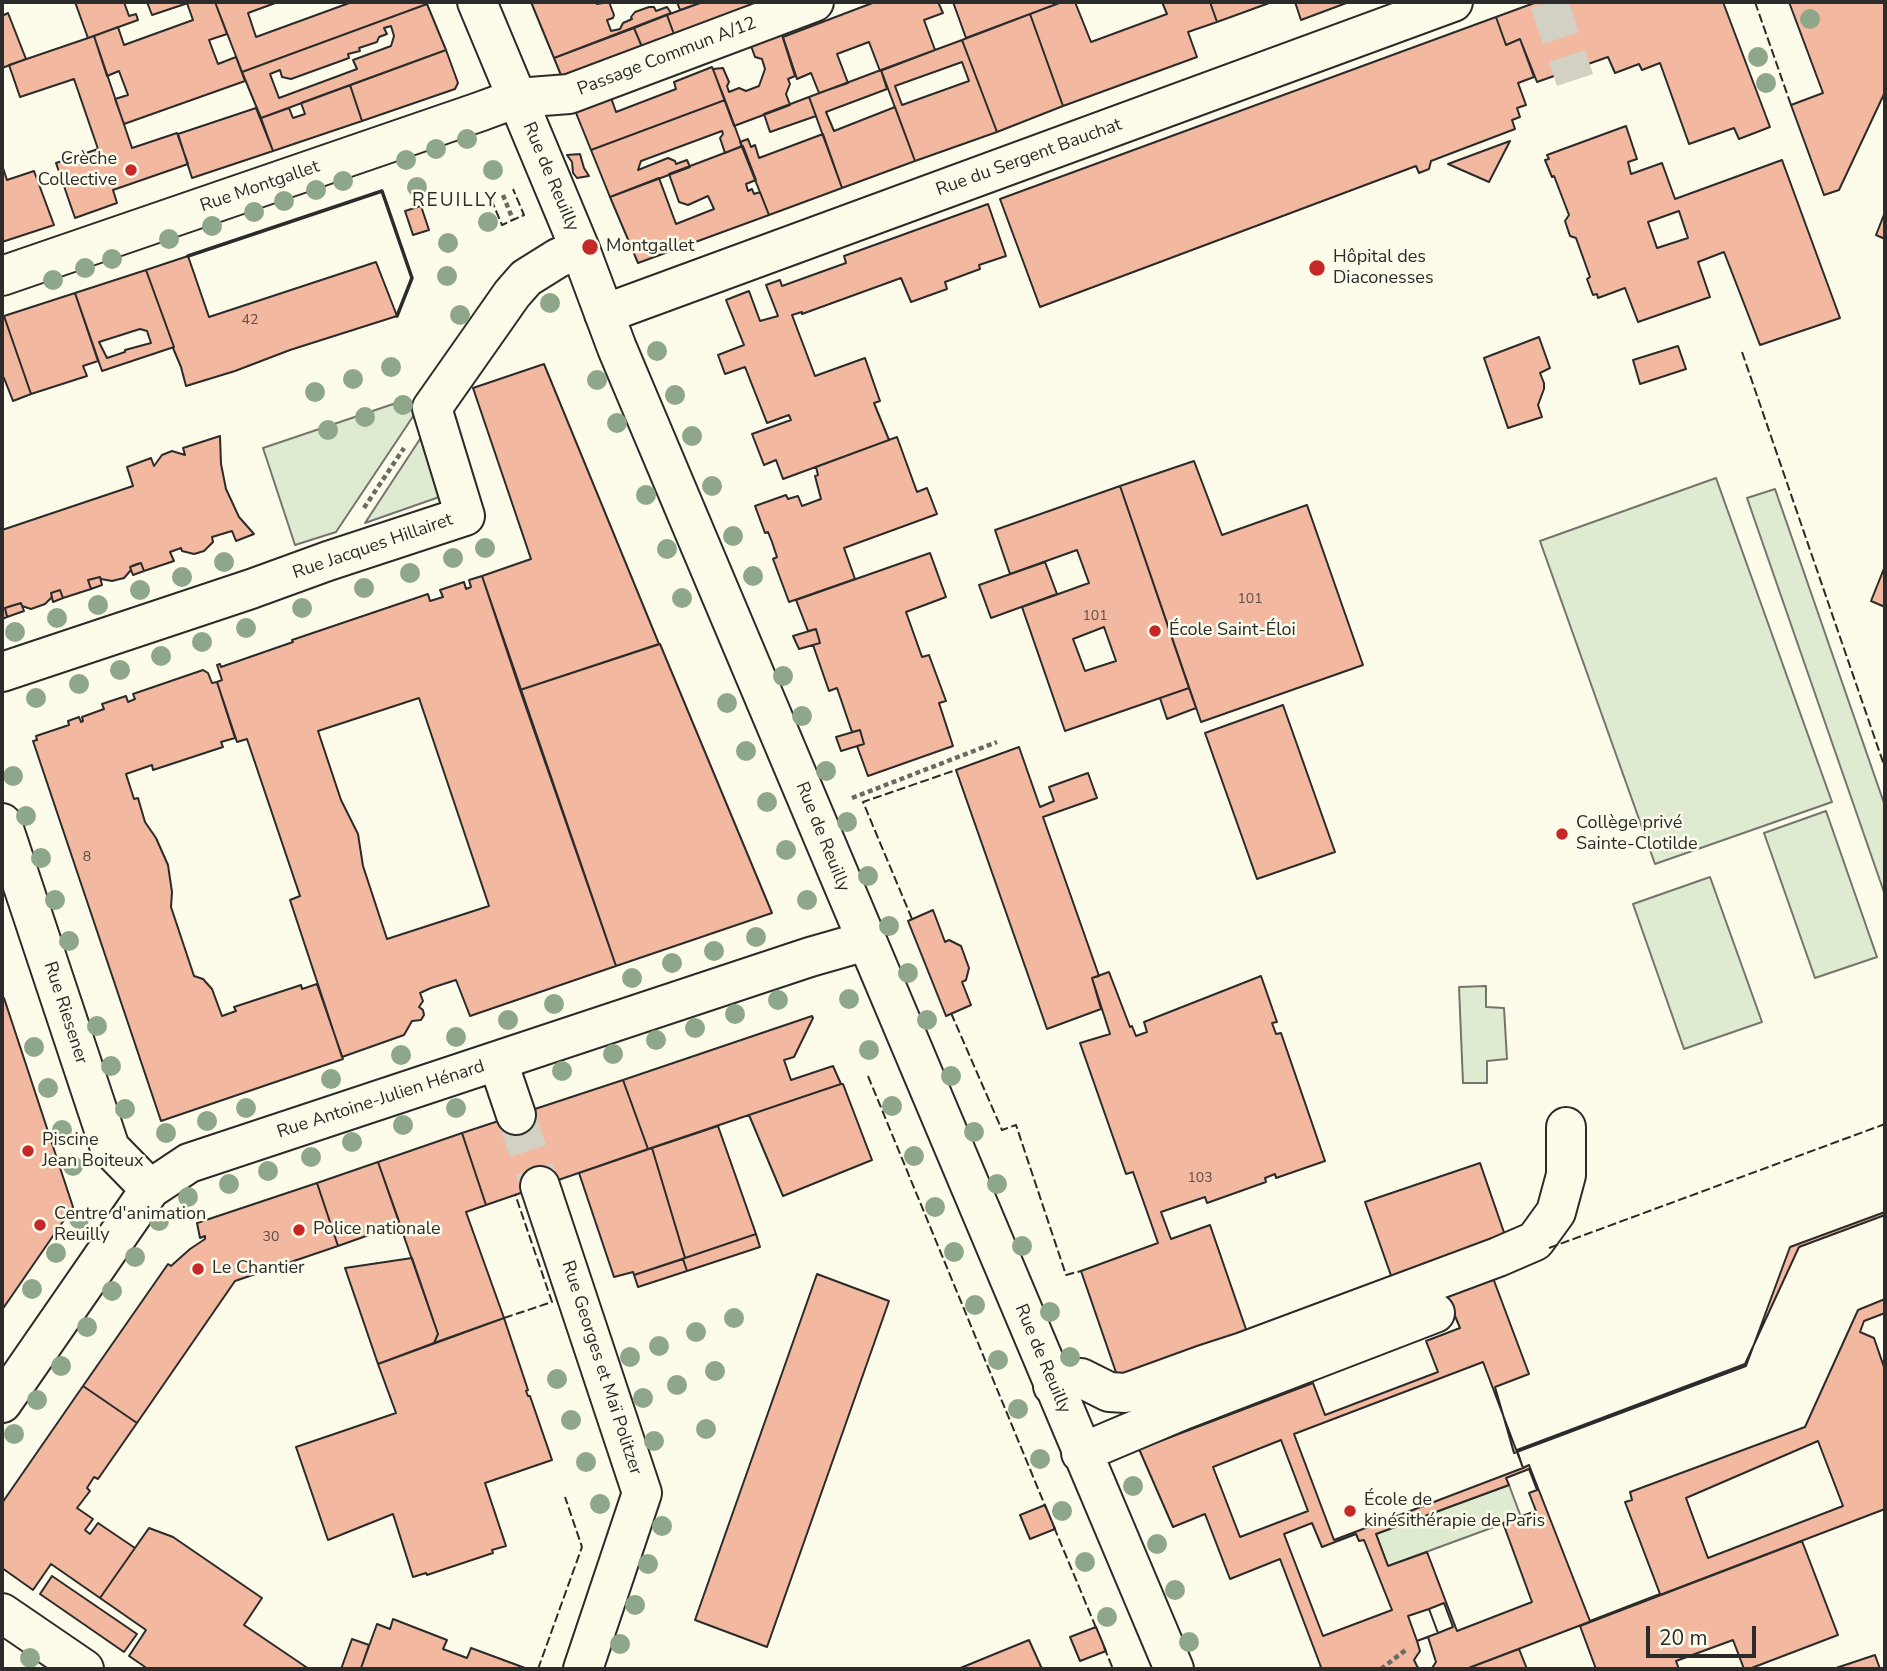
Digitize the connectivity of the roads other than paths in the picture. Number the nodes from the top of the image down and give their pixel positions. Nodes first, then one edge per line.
1 (477, 2) edge
2 (814, 2) edge
3 (1453, 2) edge
4 (517, 98) junction
5 (580, 249) junction
6 (2, 276) edge
7 (604, 314) junction
8 (2, 673) edge
9 (2, 823) edge
10 (866, 941) junction
11 (499, 1062) junction
12 (516, 1115) tunnel mouth
13 (1566, 1127) dead end
14 (540, 1186) tunnel mouth
15 (149, 1189) junction
16 (1435, 1313) dead end
17 (1054, 1386) junction
18 (2, 1403) edge
19 (1081, 1453) junction
20 (2, 1613) edge
21 (84, 1669) edge
22 (583, 1669) edge
23 (1174, 1669) edge

1 - 4 street, Rue de Reuilly
2 - 4 street, Passage Commun A/12
3 - 7 street, Rue du Sergent Bauchat
4 - 5 street, Rue de Reuilly
4 - 6 street, Rue Montgallet
5 - 7 street, Rue de Reuilly
5 - 8 street, Rue Jacques Hillairet
7 - 10 street, Rue de Reuilly
9 - 15 street, Rue Riesener
10 - 11 street, Rue Antoine-Julien Hénard
10 - 17 street, Rue de Reuilly
11 - 12 street
11 - 15 street, Rue Antoine-Julien Hénard
13 - 17 street
14 - 22 street, Rue Georges et Maï Politzer
15 - 18 street, Rue Antoine-Julien Hénard
16 - 19 street
17 - 19 street, Rue de Reuilly
19 - 23 street, Rue de Reuilly
20 - 21 street

